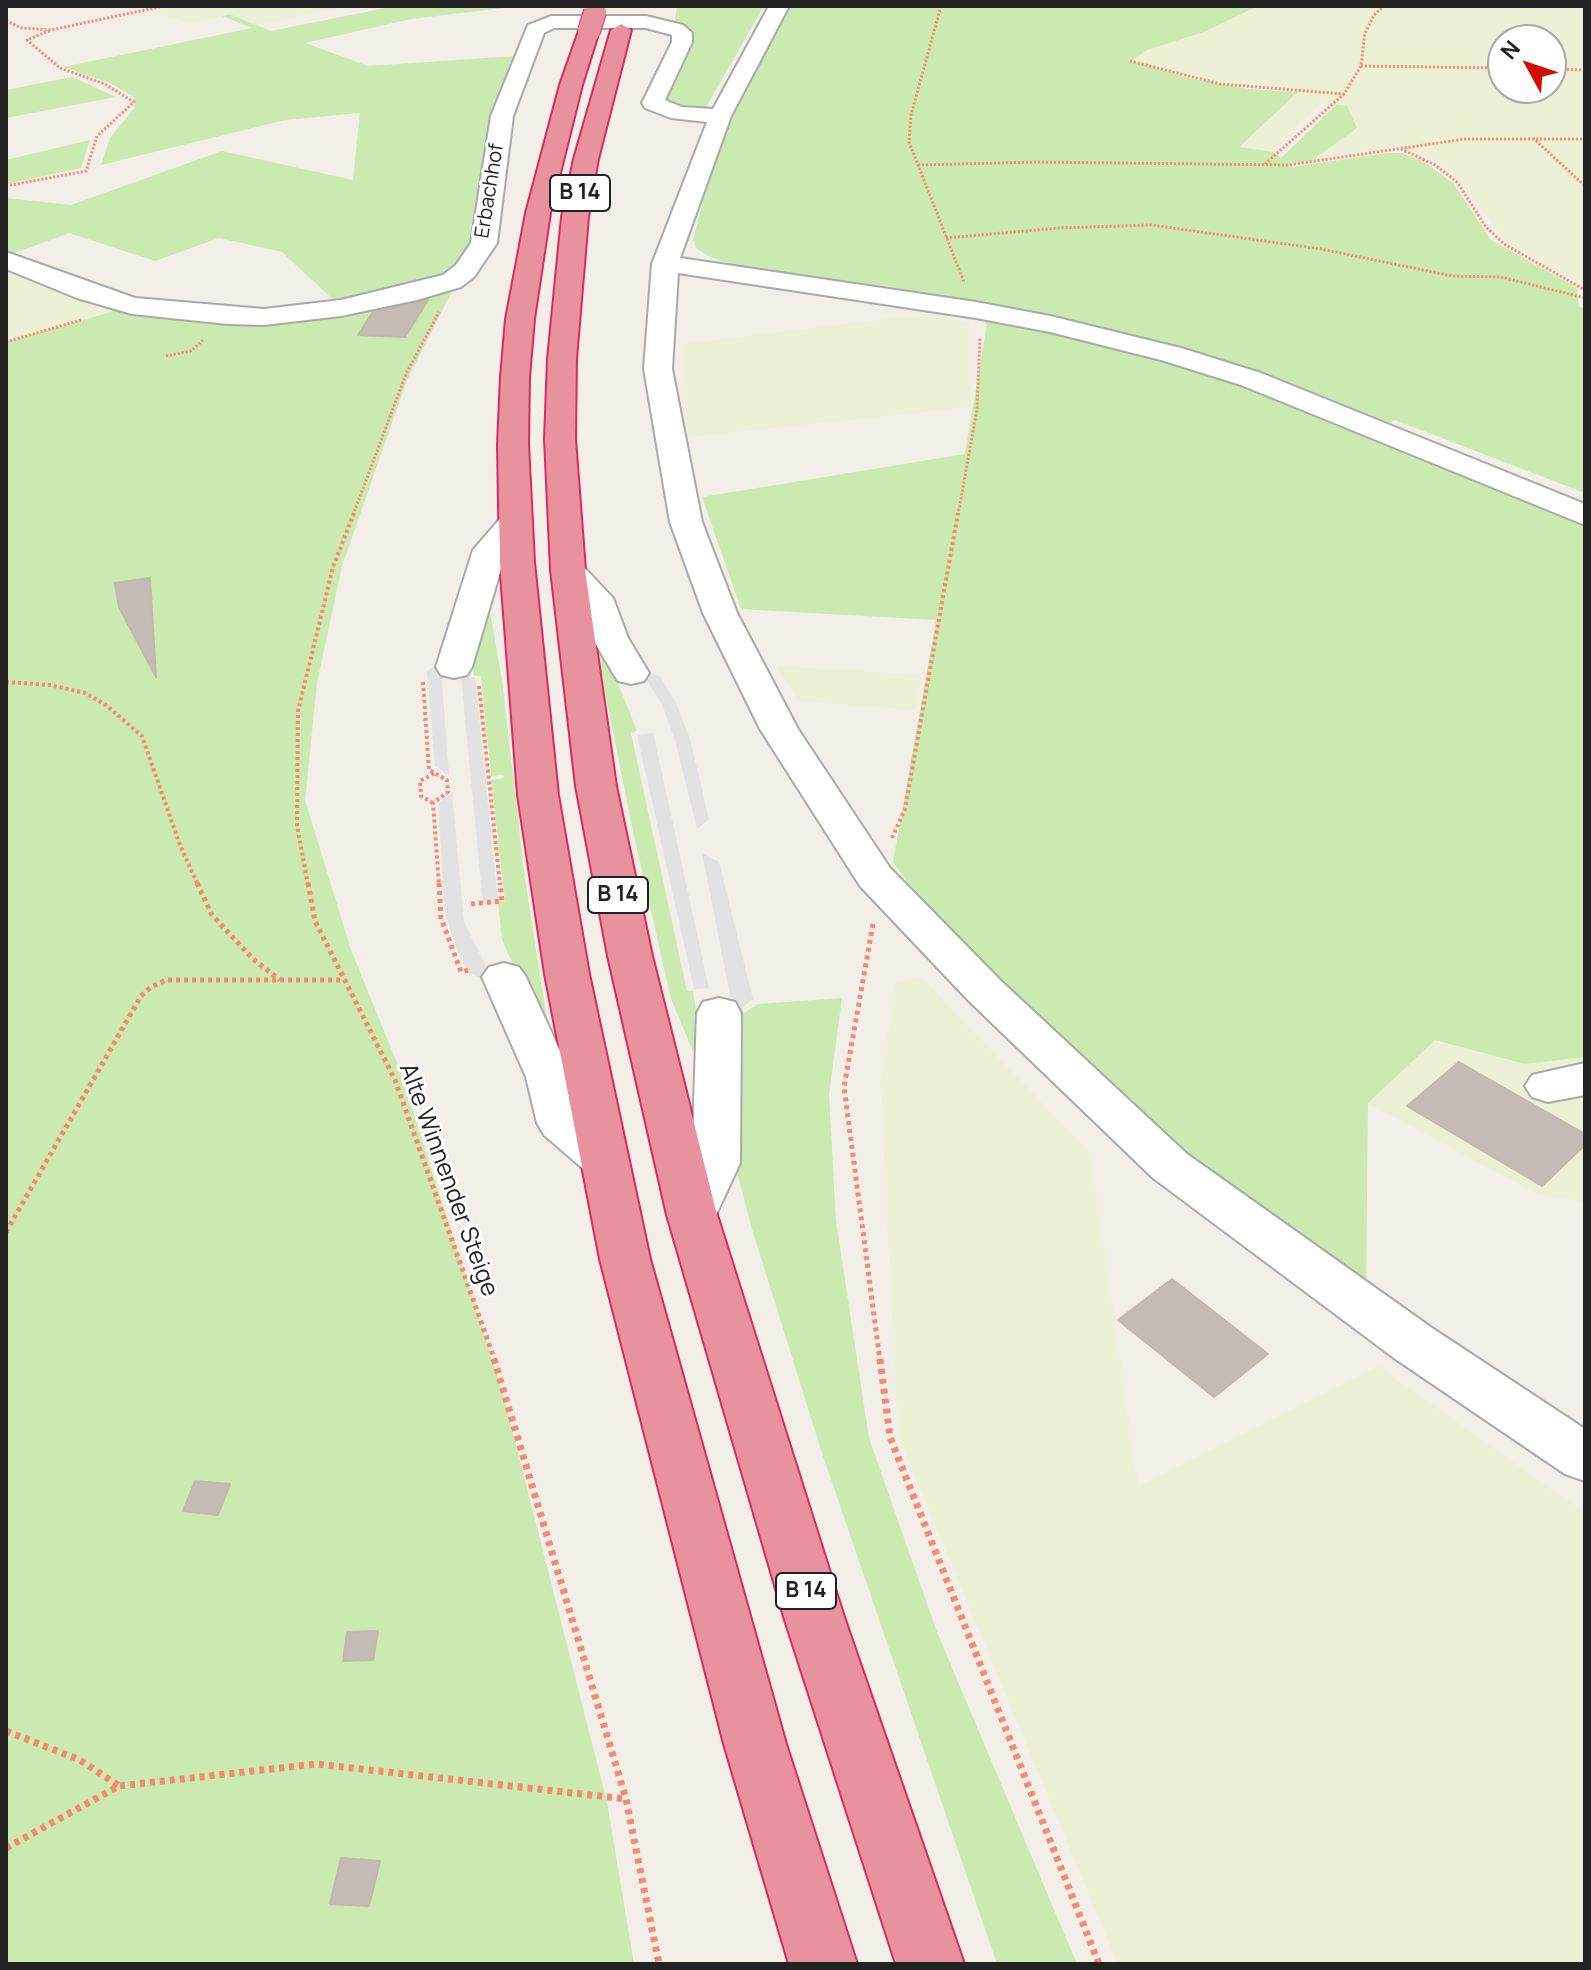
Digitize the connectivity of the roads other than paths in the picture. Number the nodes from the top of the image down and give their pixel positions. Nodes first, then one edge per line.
1 (779, 6) edge
2 (594, 16) edge
3 (625, 16) edge
4 (720, 116) junction
5 (6, 260) edge
6 (665, 264) junction
7 (1585, 515) edge
8 (515, 521) junction
9 (568, 570) junction
10 (452, 672) road end
11 (631, 673) dead end
12 (490, 973) road end
13 (719, 1013) dead end
14 (605, 1161) junction
15 (692, 1215) junction
16 (1585, 1458) edge
17 (823, 1964) edge
18 (930, 1964) edge

1 - 4 street
2 - 8 highway, B 14
3 - 9 highway, B 14
4 - 5 street, Erbachhof
4 - 6 street
6 - 7 street
6 - 16 street
8 - 10 street
8 - 14 highway, B 14
9 - 11 street
9 - 15 highway, B 14
12 - 14 street
13 - 15 street
14 - 17 highway, B 14
15 - 18 highway, B 14

